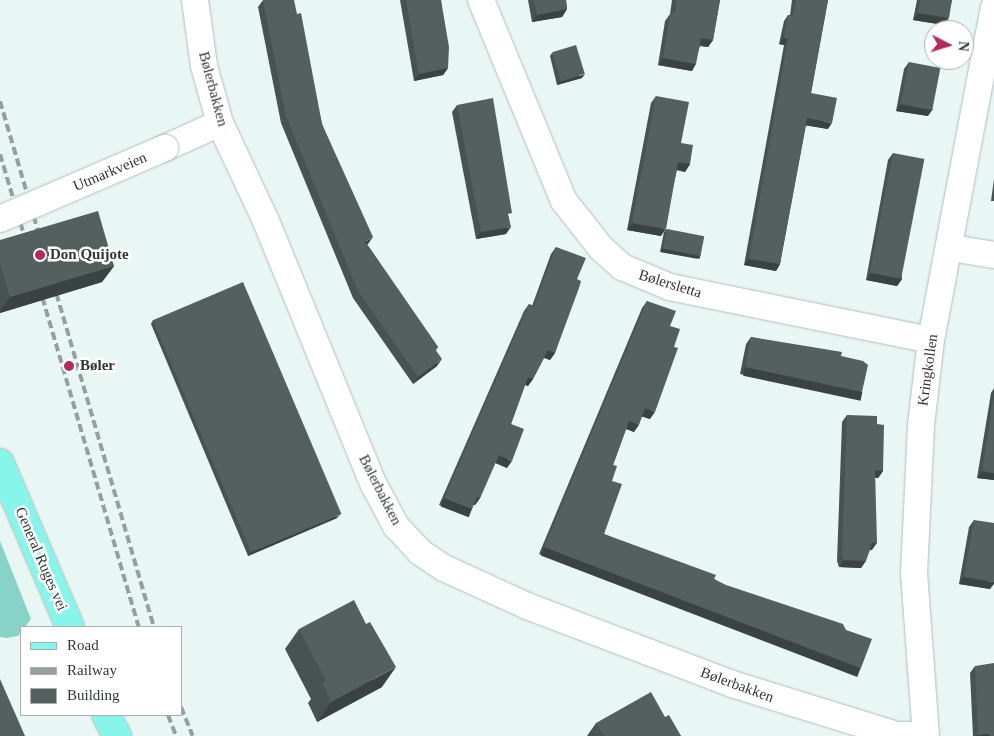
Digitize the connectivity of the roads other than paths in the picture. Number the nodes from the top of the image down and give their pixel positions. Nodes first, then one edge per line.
1 (195, 0) edge
2 (481, 0) edge
3 (994, 8) edge
4 (220, 123) junction
5 (0, 220) edge
6 (951, 248) junction
7 (994, 255) edge
8 (932, 340) junction
9 (0, 463) edge
10 (70, 626) edge
11 (107, 716) edge
12 (117, 736) edge
13 (926, 736) edge

1 - 4 street, Bølerbakken
2 - 8 street, Bølersletta
3 - 6 street, Kringkollen
4 - 5 street, Utmarkveien, bridge
4 - 13 street, Bølerbakken
6 - 7 street
6 - 8 street, Kringkollen
8 - 13 street, Kringkollen
9 - 10 main road, General Ruges vei
11 - 12 main road

